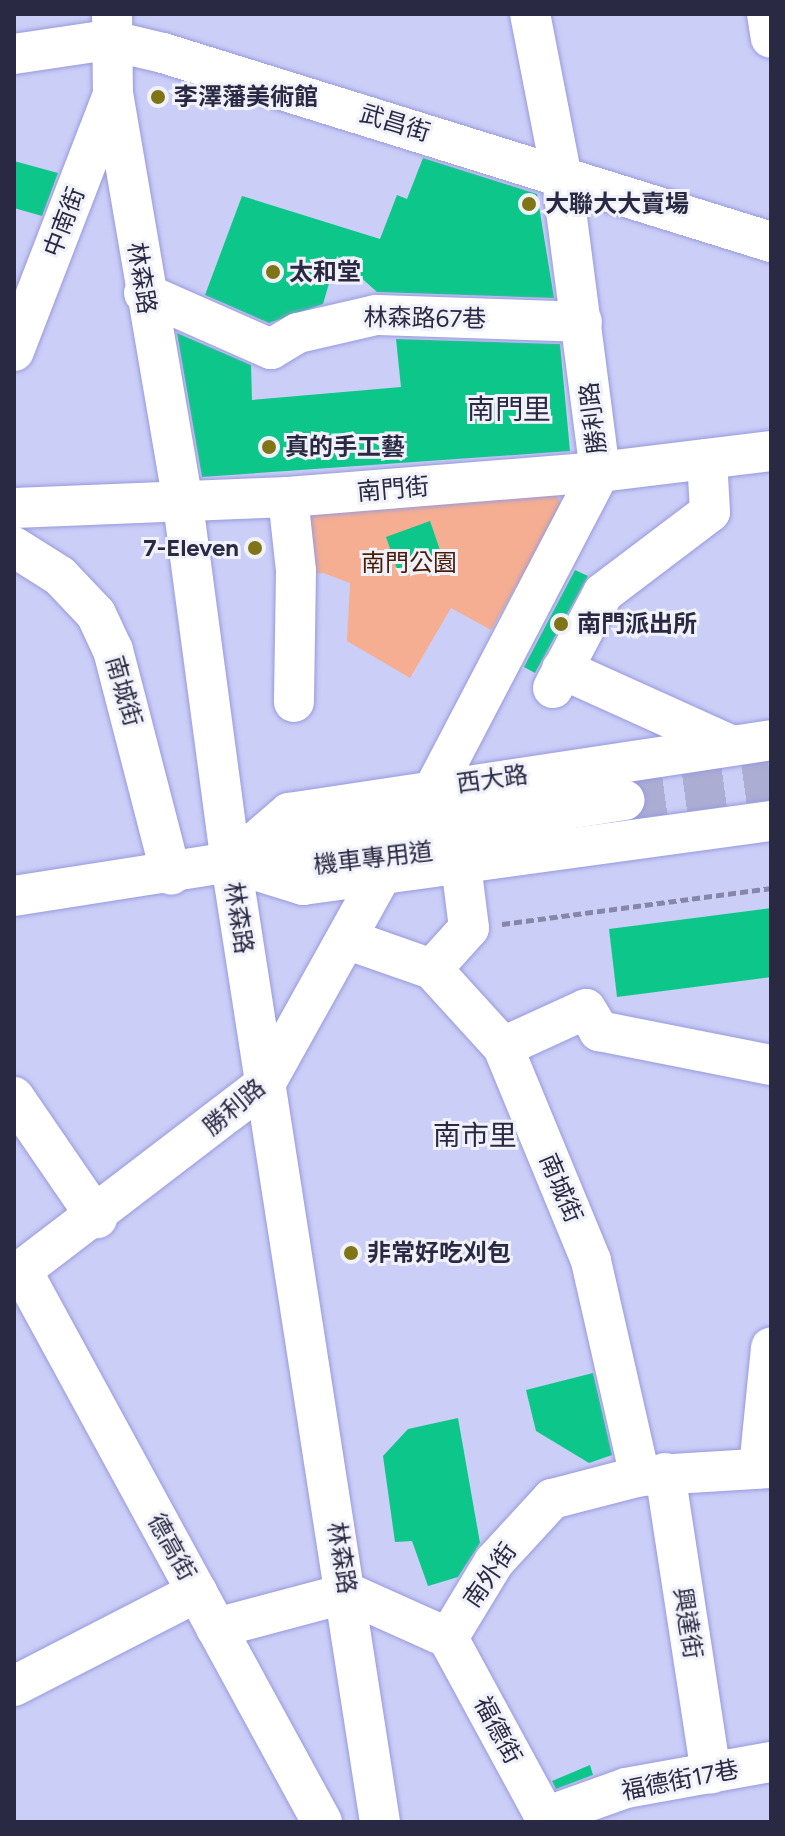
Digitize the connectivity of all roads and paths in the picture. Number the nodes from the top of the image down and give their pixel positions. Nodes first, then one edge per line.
1 (530, 14) edge
2 (767, 14) edge
3 (110, 27) edge
4 (771, 38) edge
5 (14, 54) edge
6 (113, 93) junction
7 (561, 173) junction
8 (771, 242) edge
9 (144, 293) junction
10 (582, 322) junction
11 (14, 351) edge
12 (771, 451) edge
13 (707, 459) junction
14 (600, 472) junction
15 (288, 497) junction
16 (183, 504) junction
17 (14, 508) edge
18 (14, 547) edge
19 (294, 702) dead end
20 (771, 740) edge
21 (730, 745) junction
22 (435, 787) junction
23 (626, 800) tunnel mouth
24 (771, 821) edge
25 (231, 863) junction
26 (461, 865) junction
27 (171, 875) junction
28 (381, 876) junction
29 (771, 888) edge
30 (14, 896) edge
31 (469, 928) junction
32 (349, 940) junction
33 (432, 969) junction
34 (503, 1047) junction
35 (771, 1065) edge
36 (265, 1084) junction
37 (14, 1097) edge
38 (97, 1218) junction
39 (18, 1274) edge
40 (771, 1348) edge
41 (765, 1468) edge
42 (652, 1474) junction
43 (197, 1592) junction
44 (348, 1593) junction
45 (216, 1628) junction
46 (448, 1638) junction
47 (14, 1686) edge
48 (771, 1762) edge
49 (711, 1773) junction
50 (368, 1817) edge
51 (546, 1820) edge
52 (322, 1822) edge

1 - 7 street, 勝利路
2 - 4 street
3 - 5 street, 武昌街
3 - 6 street, 林森路
3 - 7 street, 武昌街
6 - 9 street, 林森路
6 - 11 street, 中南街
7 - 8 street, 武昌街
7 - 10 street, 勝利路
9 - 10 street, 林森路67巷
9 - 16 street, 林森路
10 - 14 street, 勝利路
12 - 13 street, 南門街
13 - 14 street, 南門街
13 - 21 street
14 - 15 street, 南門街
14 - 22 street, 勝利路
15 - 16 street, 南門街
15 - 19 street
16 - 17 street, 南門街
16 - 25 street, 林森路
18 - 27 street, 南城街
20 - 21 street, 西大路
21 - 22 street, 西大路
22 - 25 street, 西大路
23 - 25 street, 西大路
24 - 26 street, 西大路
25 - 27 street, 西大路
25 - 28 street, 西大路
25 - 36 street, 林森路
26 - 28 street, 西大路
26 - 31 street
27 - 30 street, 西大路
28 - 32 street, 勝利路
29 - 31 path
31 - 33 street
32 - 33 street, 南城街
32 - 36 street, 勝利路
33 - 34 street, 南城街
34 - 35 street
34 - 42 street, 南城街
36 - 38 street, 勝利路
36 - 44 street, 林森路
37 - 38 street
38 - 39 street, 勝利路
39 - 43 street, 德高街
40 - 41 street
41 - 42 street, 南外街
42 - 46 street, 南外街
42 - 49 street, 興達街
43 - 45 street, 德高街
43 - 47 street
44 - 45 street
44 - 46 street
44 - 50 street, 林森路
45 - 52 street, 德高街
46 - 51 street, 福德街
48 - 49 street, 福德街17巷
49 - 51 street, 福德街17巷

